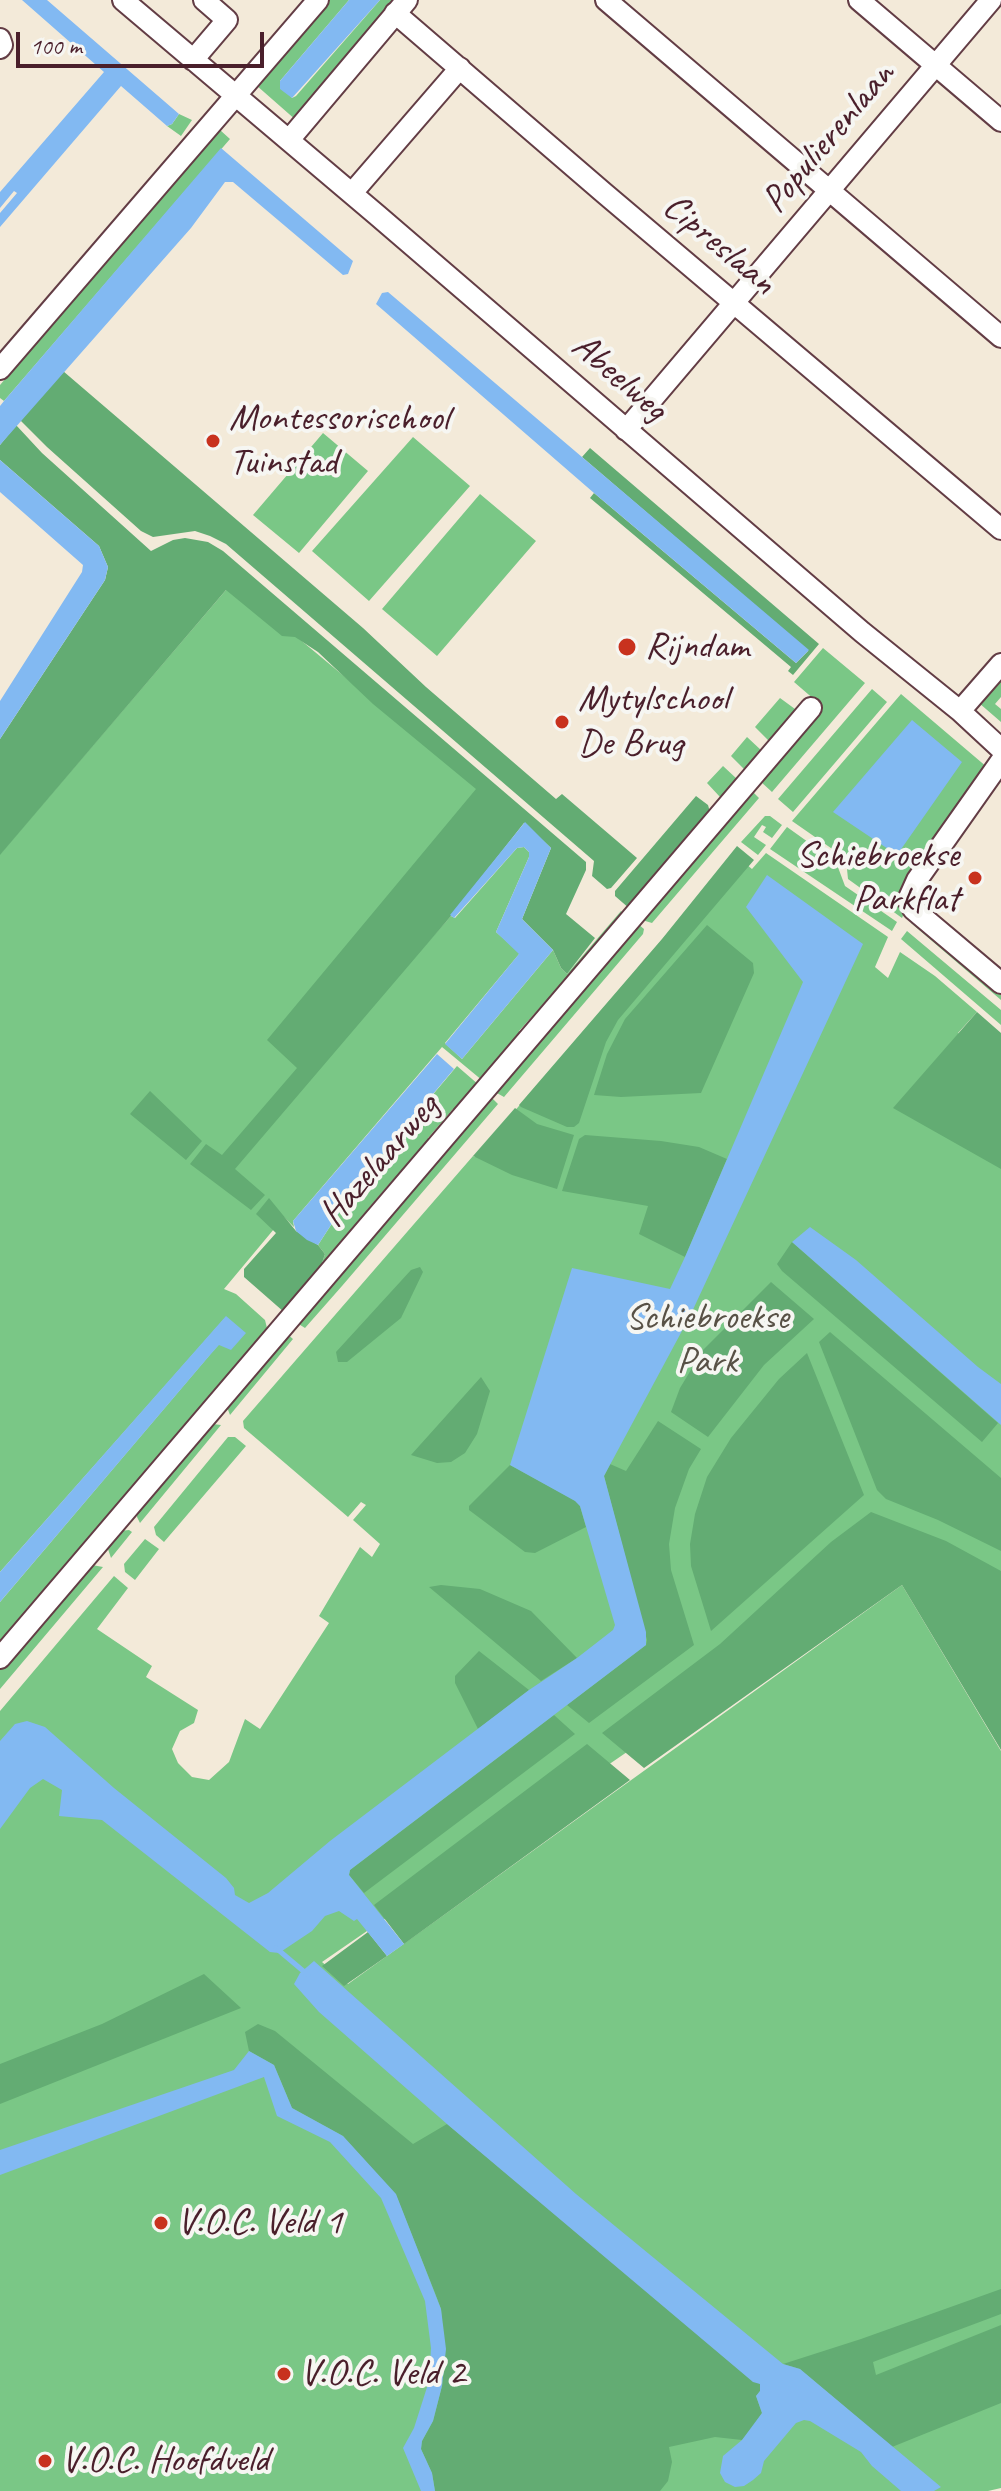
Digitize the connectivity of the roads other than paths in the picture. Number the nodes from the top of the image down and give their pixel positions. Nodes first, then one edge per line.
1 (123, 0) edge
2 (204, 0) edge
3 (318, 0) edge
4 (606, 0) edge
5 (859, 0) edge
6 (991, 0) edge
7 (401, 7) edge
8 (0, 39) edge
9 (0, 48) edge
10 (193, 60) junction
11 (934, 65) junction
12 (460, 68) junction
13 (237, 96) junction
14 (1001, 121) edge
15 (289, 140) junction
16 (830, 190) junction
17 (352, 193) junction
18 (734, 302) junction
19 (1001, 337) edge
20 (0, 369) edge
21 (626, 430) junction
22 (1001, 529) edge
23 (1001, 664) edge
24 (811, 708) dead end
25 (960, 711) junction
26 (1001, 749) edge
27 (1001, 761) edge
28 (1001, 983) edge
29 (0, 1658) edge

1 - 10 street, Abeelweg
2 - 10 street
3 - 13 street
4 - 16 street
5 - 11 street
6 - 11 street, Populierenlaan
7 - 12 street, Cipreslaan
7 - 15 street
8 - 9 street
10 - 13 street, Abeelweg
11 - 14 street
11 - 16 street, Populierenlaan
12 - 17 street
12 - 18 street, Cipreslaan
13 - 15 street, Abeelweg
13 - 20 street
15 - 17 street, Abeelweg
16 - 18 street, Populierenlaan
16 - 19 street
17 - 21 street, Abeelweg
18 - 21 street, Populierenlaan
18 - 22 street, Cipreslaan
21 - 25 street, Abeelweg
23 - 25 street
24 - 29 street, Hazelaarweg
25 - 26 street, Abeelweg
27 - 28 street

